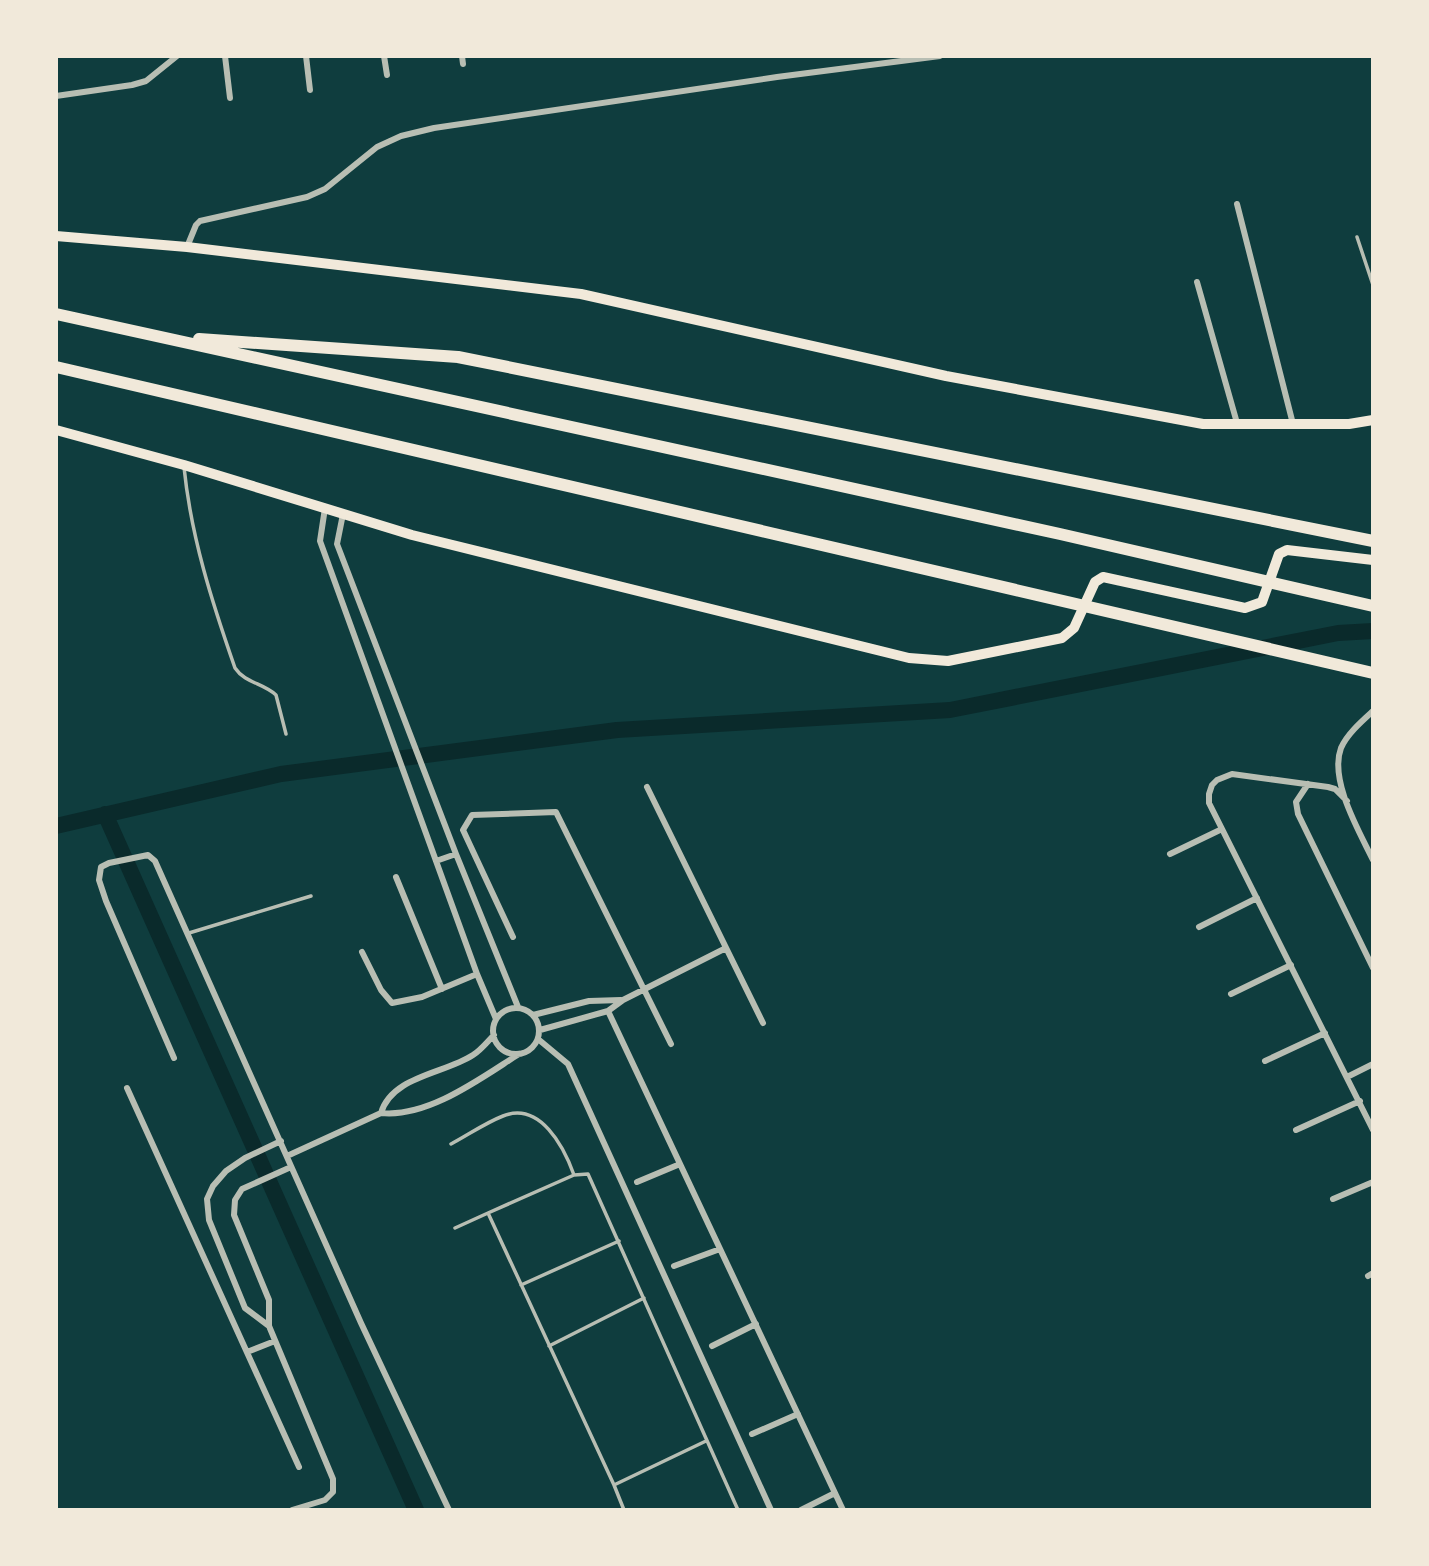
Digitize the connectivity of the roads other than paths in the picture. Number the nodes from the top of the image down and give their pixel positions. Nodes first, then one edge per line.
1 (177, 56) edge
2 (225, 56) edge
3 (306, 56) edge
4 (384, 56) edge
5 (940, 56) edge
6 (387, 75) dead end
7 (310, 90) dead end
8 (56, 96) edge
9 (230, 98) dead end
10 (1237, 204) dead end
11 (56, 236) edge
12 (1357, 237) dead end
13 (187, 247) junction
14 (1197, 282) dead end
15 (1373, 285) edge
16 (56, 314) edge
17 (157, 336) junction
18 (56, 366) edge
19 (1373, 420) edge
20 (1237, 423) junction
21 (1293, 424) junction
22 (56, 430) edge
23 (184, 465) junction
24 (325, 508) junction
25 (343, 514) junction
26 (1373, 541) edge
27 (1373, 560) edge
28 (1373, 606) edge
29 (380, 656) junction
30 (362, 661) junction
31 (1373, 673) edge
32 (1373, 711) edge
33 (286, 734) dead end
34 (1308, 784) junction
35 (648, 787) dead end
36 (1347, 801) junction
37 (1222, 829) junction
38 (456, 854) junction
39 (1170, 854) dead end
40 (1373, 860) edge
41 (436, 861) junction
42 (396, 877) dead end
43 (312, 896) dead end
44 (1257, 898) junction
45 (1199, 927) dead end
46 (189, 933) junction
47 (513, 937) dead end
48 (726, 947) junction
49 (362, 952) dead end
50 (1291, 965) junction
51 (1373, 968) edge
52 (478, 974) junction
53 (442, 989) junction
54 (644, 989) junction
55 (1231, 994) dead end
56 (623, 1000) junction
57 (518, 1007) junction
58 (608, 1011) junction
59 (533, 1015) junction
60 (496, 1019) junction
61 (763, 1023) dead end
62 (540, 1030) junction
63 (1325, 1033) junction
64 (494, 1035) junction
65 (538, 1039) junction
66 (671, 1044) dead end
67 (519, 1054) junction
68 (174, 1058) dead end
69 (1265, 1061) dead end
70 (1373, 1064) edge
71 (1347, 1077) junction
72 (127, 1088) dead end
73 (1360, 1101) junction
74 (382, 1113) junction
75 (1296, 1130) dead end
76 (1373, 1130) edge
77 (281, 1141) junction
78 (450, 1144) dead end
79 (287, 1156) junction
80 (680, 1164) junction
81 (291, 1167) junction
82 (574, 1175) junction
83 (637, 1182) dead end
84 (1373, 1182) edge
85 (1333, 1199) dead end
86 (488, 1213) junction
87 (454, 1228) dead end
88 (619, 1241) junction
89 (720, 1249) junction
90 (674, 1266) dead end
91 (521, 1286) junction
92 (644, 1298) junction
93 (756, 1324) junction
94 (269, 1326) junction
95 (275, 1341) junction
96 (549, 1346) junction
97 (712, 1346) dead end
98 (247, 1352) junction
99 (798, 1414) junction
100 (752, 1434) dead end
101 (706, 1441) junction
102 (299, 1466) dead end
103 (614, 1485) junction
104 (835, 1493) junction
105 (292, 1510) edge
106 (449, 1510) edge
107 (624, 1510) edge
108 (738, 1510) edge
109 (771, 1510) edge
110 (801, 1510) edge
111 (843, 1510) edge

1 - 8 street
2 - 9 street
3 - 7 street
4 - 6 street
5 - 13 street
10 - 21 street
11 - 13 main road
12 - 15 lane
13 - 20 main road
14 - 20 street
16 - 17 highway
17 - 26 highway
17 - 28 highway
18 - 31 highway
19 - 21 main road
20 - 21 main road
22 - 23 main road
23 - 24 main road
23 - 33 lane
24 - 25 main road
24 - 30 street
25 - 27 main road
25 - 29 street
29 - 30 street
29 - 38 street
30 - 41 street
32 - 36 street
34 - 36 street
34 - 37 street
34 - 51 street
35 - 48 street
36 - 40 street
37 - 39 street
37 - 44 street
38 - 41 street
38 - 57 street
41 - 52 street
42 - 53 street
43 - 46 lane
44 - 45 street
44 - 50 street
46 - 68 street
46 - 77 street
47 - 54 street
48 - 54 street
48 - 61 street
49 - 53 street
50 - 55 street
50 - 63 street
52 - 53 street
52 - 60 street
54 - 56 street
54 - 66 street
56 - 58 street
56 - 59 street
57 - 59 street
57 - 60 street
58 - 62 street
58 - 80 street
59 - 62 street
60 - 64 street
62 - 65 street
63 - 69 street
63 - 71 street
64 - 67 street
64 - 74 street
65 - 67 street
65 - 109 street
67 - 74 street
70 - 71 street
71 - 73 street
72 - 98 street
73 - 75 street
73 - 76 street
74 - 79 street
77 - 79 street
77 - 94 street
78 - 82 lane
79 - 81 street
80 - 83 street
80 - 89 street
81 - 94 street
81 - 106 street
82 - 86 lane
82 - 88 lane
84 - 85 street
86 - 87 lane
86 - 91 lane
88 - 91 lane
88 - 92 lane
89 - 90 street
89 - 93 street
91 - 96 lane
92 - 96 lane
92 - 101 lane
93 - 97 street
93 - 99 street
94 - 95 street
95 - 98 street
95 - 105 street
96 - 103 lane
98 - 102 street
99 - 100 street
99 - 104 street
101 - 103 lane
101 - 108 lane
103 - 107 lane
104 - 110 street
104 - 111 street

